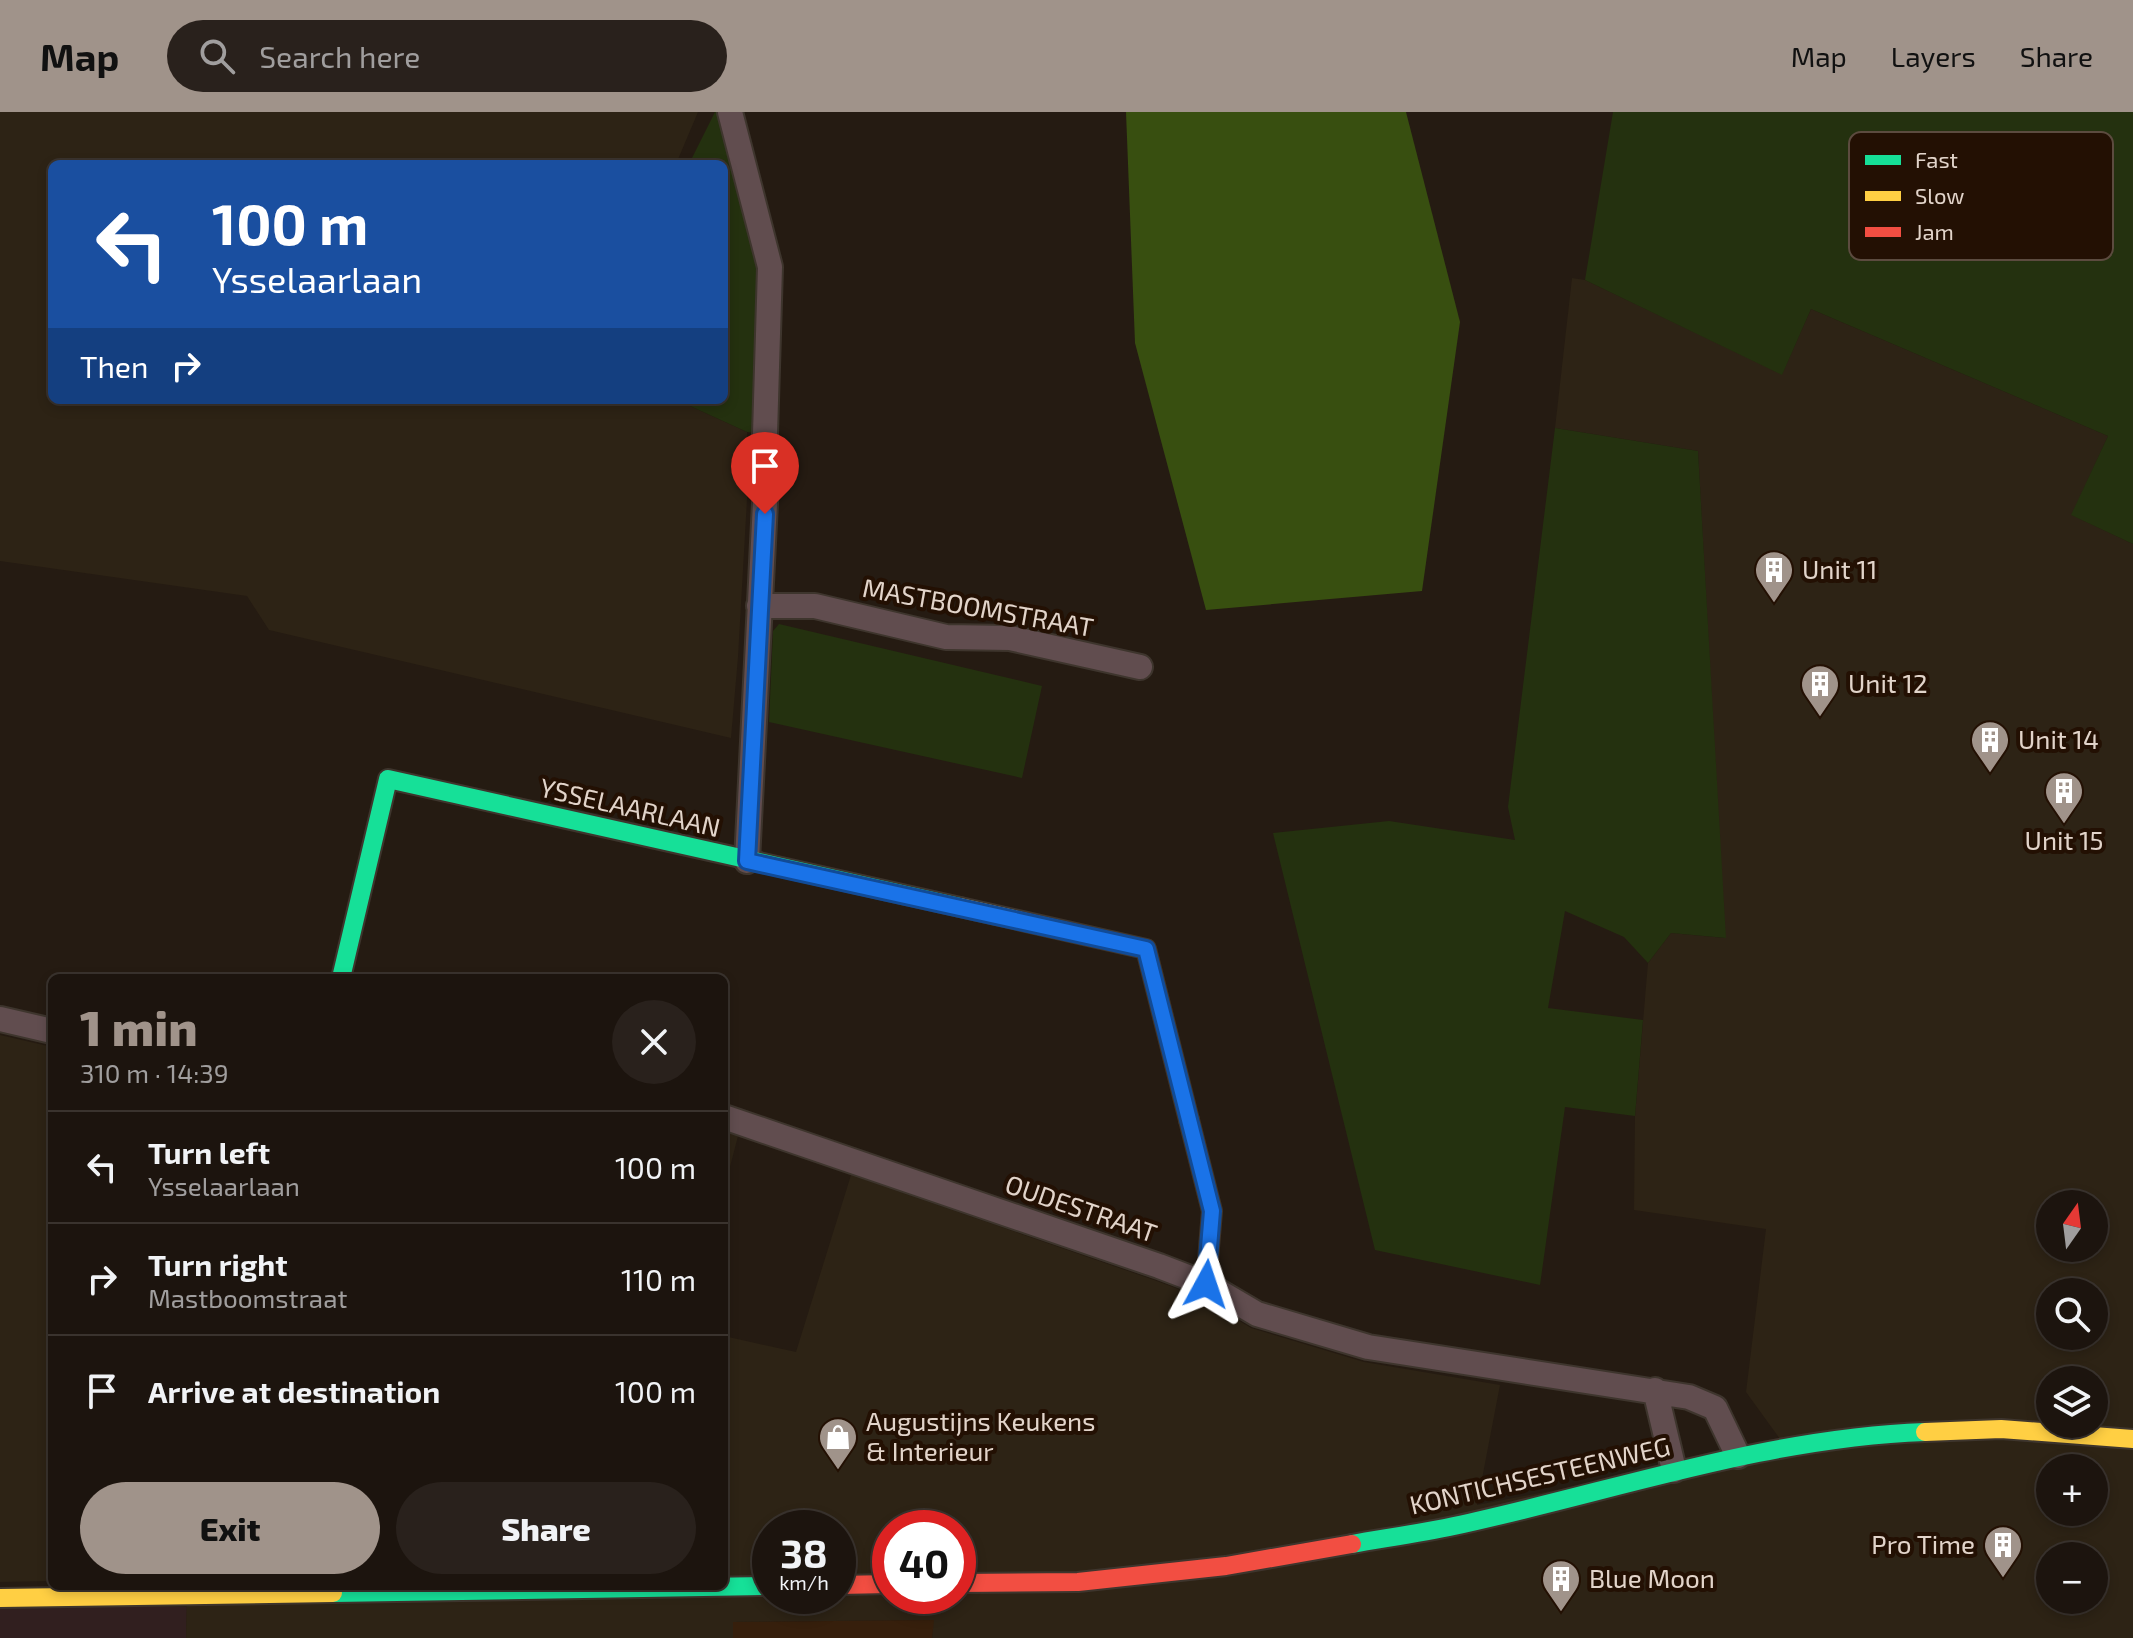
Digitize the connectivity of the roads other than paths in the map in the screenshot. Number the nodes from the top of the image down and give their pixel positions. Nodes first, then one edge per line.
1 (730, 112) edge
2 (759, 606) junction
3 (1140, 667) dead end
4 (747, 861) junction
5 (342, 974) edge
6 (0, 1019) edge
7 (48, 1030) edge
8 (728, 1118) edge
9 (1206, 1284) junction
10 (1655, 1390) junction
11 (2133, 1439) edge
12 (1738, 1456) junction
13 (1674, 1470) junction
14 (976, 1583) edge
15 (752, 1586) edge
16 (728, 1587) edge
17 (513, 1590) edge
18 (0, 1598) edge

1 - 2 street
2 - 3 street, MASTBOOMSTRAAT
2 - 4 street
4 - 5 street, YSSELAARLAAN
4 - 9 street, YSSELAARLAAN
6 - 7 street
8 - 9 street, OUDESTRAAT
9 - 10 street, OUDESTRAAT
10 - 12 street, OUDESTRAAT
10 - 13 street
11 - 12 street, KONTICHSESTEENWEG
12 - 13 street, KONTICHSESTEENWEG
13 - 14 street, KONTICHSESTEENWEG
15 - 16 street
17 - 18 street

